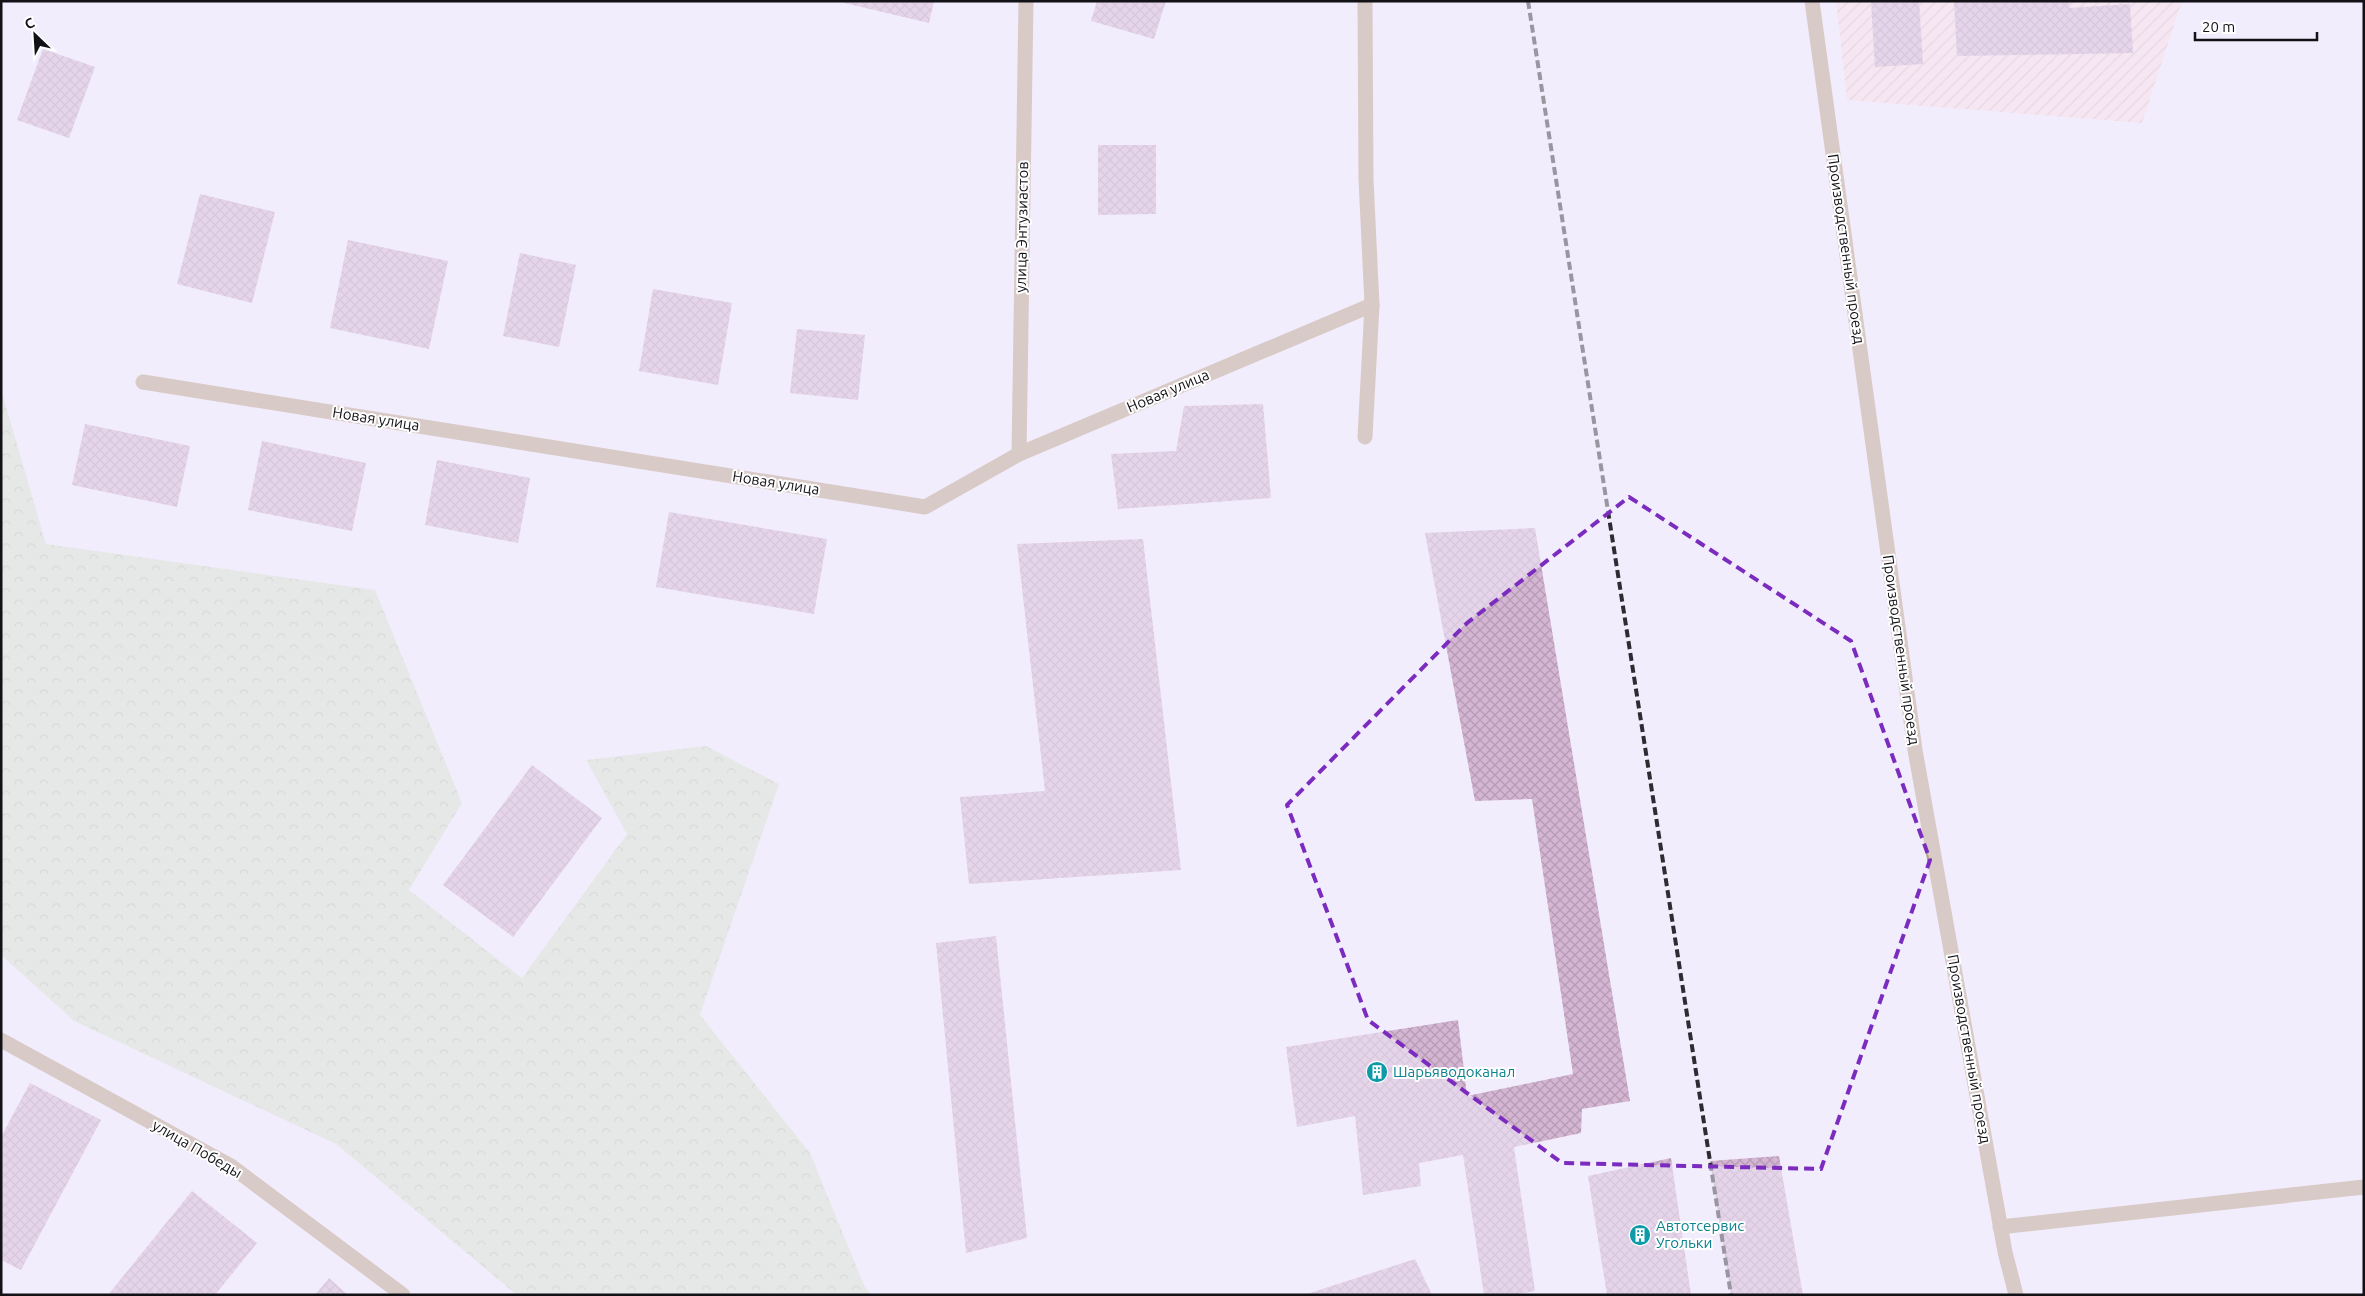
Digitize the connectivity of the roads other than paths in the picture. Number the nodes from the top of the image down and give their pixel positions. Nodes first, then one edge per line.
1 (1026, 1) edge
2 (1365, 1) edge
3 (1812, 1) edge
4 (1372, 305) junction
5 (143, 382) dead end
6 (1365, 438) dead end
7 (1019, 454) junction
8 (1, 1040) edge
9 (2364, 1187) edge
10 (2000, 1227) junction
11 (403, 1295) edge
12 (2016, 1295) edge

1 - 7 street, улица Энтузиастов
2 - 4 street
3 - 10 street, Производственный проезд
4 - 6 street
4 - 7 street, Новая улица
5 - 7 street, Новая улица
8 - 11 street, улица Победы
9 - 10 street
10 - 12 street, Производственный проезд

